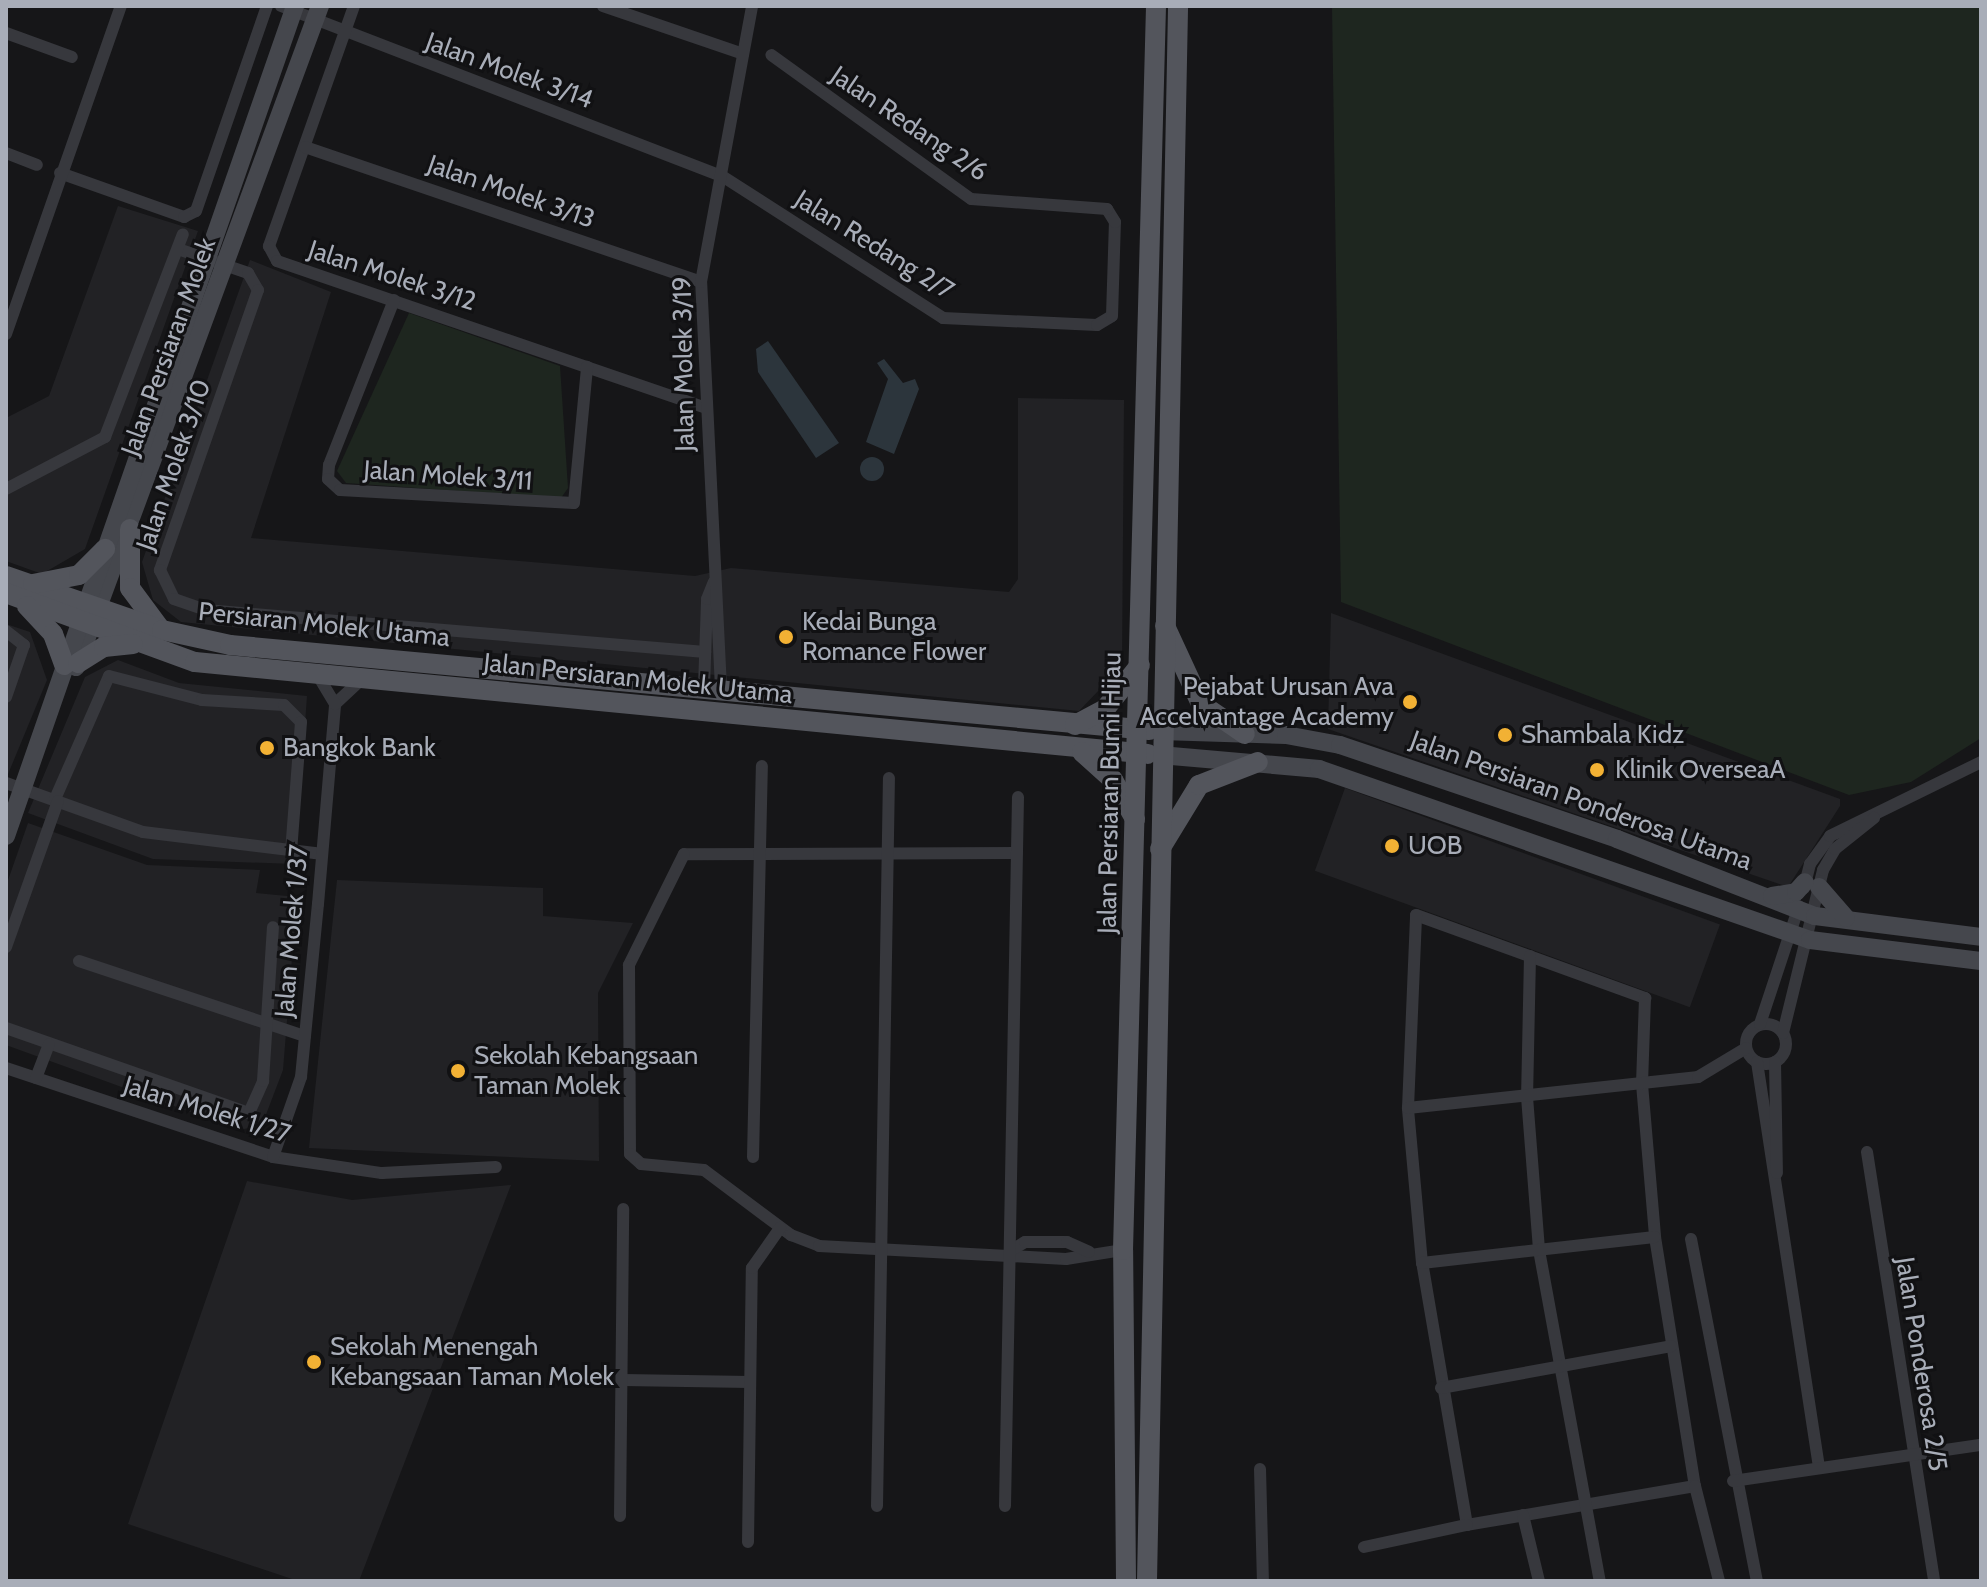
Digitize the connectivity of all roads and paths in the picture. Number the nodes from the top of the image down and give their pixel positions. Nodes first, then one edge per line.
1 (121, 6) edge
2 (267, 6) edge
3 (354, 6) edge
4 (603, 6) edge
5 (752, 6) edge
6 (1156, 6) edge
7 (1178, 6) edge
8 (290, 8) edge
9 (317, 14) edge
10 (6, 33) edge
11 (344, 34) junction
12 (743, 54) junction
13 (771, 55) dead end
14 (72, 57) dead end
15 (1153, 110) junction
16 (1175, 114) junction
17 (305, 147) junction
18 (6, 153) edge
19 (37, 165) dead end
20 (60, 173) junction
21 (722, 176) junction
22 (183, 234) dead end
23 (178, 249) junction
24 (207, 258) junction
25 (1147, 265) junction
26 (227, 266) junction
27 (1171, 267) junction
28 (701, 282) junction
29 (394, 300) junction
30 (1107, 322) joint
31 (6, 334) edge
32 (587, 367) junction
33 (704, 407) junction
34 (6, 489) edge
35 (130, 529) junction
36 (105, 549) junction
37 (714, 582) junction
38 (13, 588) edge
39 (88, 615) junction
40 (1161, 615) junction
41 (162, 630) junction
42 (6, 631) edge
43 (137, 644) junction
44 (705, 652) junction
45 (71, 664) junction
46 (1140, 665) junction
47 (317, 674) junction
48 (363, 677) junction
49 (713, 687) junction
50 (6, 697) edge
51 (335, 704) junction
52 (1075, 725) junction
53 (1139, 729) junction
54 (1161, 731) junction
55 (1245, 734) junction
56 (1082, 752) junction
57 (1137, 754) junction
58 (1160, 755) junction
59 (1258, 762) junction
60 (1981, 762) edge
61 (762, 766) dead end
62 (889, 778) dead end
63 (14, 786) edge
64 (1018, 797) dead end
65 (56, 800) junction
66 (1137, 823) junction
67 (6, 836) edge
68 (761, 849) junction
69 (1159, 849) junction
70 (888, 850) junction
71 (291, 852) junction
72 (1017, 853) junction
73 (321, 854) junction
74 (1812, 884) junction
75 (1769, 896) junction
76 (12, 908) edge
77 (1807, 912) junction
78 (1852, 921) junction
79 (273, 927) dead end
80 (1791, 934) junction
81 (1981, 937) edge
82 (1810, 940) junction
83 (6, 947) edge
84 (1530, 956) junction
85 (79, 961) dead end
86 (1981, 961) edge
87 (1778, 972) junction
88 (1801, 981) junction
89 (1760, 1024) junction
90 (6, 1028) edge
91 (268, 1029) junction
92 (1783, 1033) junction
93 (305, 1036) junction
94 (49, 1044) junction
95 (1746, 1048) junction
96 (1757, 1062) junction
97 (1775, 1062) junction
98 (6, 1068) edge
99 (36, 1078) junction
100 (1642, 1084) junction
101 (1777, 1092) junction
102 (1759, 1093) junction
103 (1527, 1097) junction
104 (1408, 1108) junction
105 (1778, 1119) junction
106 (1762, 1120) junction
107 (1867, 1152) dead end
108 (273, 1157) junction
109 (753, 1157) dead end
110 (496, 1167) dead end
111 (1153, 1175) junction
112 (1775, 1185) junction
113 (623, 1209) dead end
114 (780, 1228) junction
115 (1655, 1237) junction
116 (1691, 1239) dead end
117 (881, 1247) junction
118 (1012, 1250) junction
119 (1123, 1250) junction
120 (1539, 1250) junction
121 (1422, 1263) junction
122 (1150, 1312) junction
123 (1671, 1346) junction
124 (1555, 1367) junction
125 (623, 1380) junction
126 (750, 1382) junction
127 (1441, 1388) junction
128 (1981, 1445) edge
129 (1912, 1456) junction
130 (1819, 1466) junction
131 (1260, 1469) dead end
132 (1733, 1481) junction
133 (1695, 1486) junction
134 (1581, 1505) junction
135 (877, 1506) dead end
136 (1005, 1506) dead end
137 (1523, 1515) junction
138 (620, 1516) dead end
139 (1467, 1525) junction
140 (748, 1542) dead end
141 (1364, 1547) dead end
142 (1126, 1581) edge
143 (1147, 1581) edge
144 (1263, 1581) edge
145 (1539, 1581) edge
146 (1600, 1581) edge
147 (1719, 1581) edge
148 (1757, 1581) edge
149 (1934, 1581) edge

1 - 20 street
2 - 20 street
3 - 11 street, Jalan Molek 3/12
4 - 12 street
5 - 12 street, Jalan Molek 3/19
6 - 15 main road, Jalan Persiaran Bumi Hijau
7 - 16 main road, Jalan Persiaran Bumi Hijau
8 - 9 street, Jalan Molek 3/14
8 - 24 main road, Jalan Persiaran Molek
9 - 11 street, Jalan Molek 3/14
9 - 26 main road, Jalan Persiaran Molek
10 - 14 street
11 - 17 street, Jalan Molek 3/12
11 - 21 street, Jalan Molek 3/14
12 - 21 street, Jalan Molek 3/19
13 - 30 street, Jalan Redang 2/6
15 - 16 main road
15 - 25 main road, Jalan Persiaran Bumi Hijau
16 - 27 main road, Jalan Persiaran Bumi Hijau
17 - 28 street, Jalan Molek 3/13
17 - 29 street, Jalan Molek 3/12
18 - 19 street
20 - 31 street
21 - 28 street, Jalan Molek 3/19
21 - 30 street, Jalan Redang 2/7
22 - 23 street
23 - 24 street, Jalan Molek 3/10
23 - 34 street
24 - 26 street, Jalan Molek 3/10
24 - 36 main road, Jalan Persiaran Molek
25 - 27 main road
25 - 46 main road, Jalan Persiaran Bumi Hijau
26 - 35 main road, Jalan Persiaran Molek
26 - 44 street, Jalan Molek 3/10
27 - 40 main road, Jalan Persiaran Bumi Hijau
28 - 33 street, Jalan Molek 3/19
29 - 32 street, Jalan Molek 3/12
29 - 32 street, Jalan Molek 3/11
32 - 33 street, Jalan Molek 3/12
33 - 37 street, Jalan Molek 3/19
35 - 39 main road, Jalan Persiaran Molek
35 - 41 main road
36 - 38 main road
36 - 39 main road, Jalan Persiaran Molek
37 - 44 street, Jalan Molek 3/19
37 - 49 street, Jalan Molek 3/19
38 - 39 main road, Persiaran Molek Utama
38 - 45 main road
39 - 41 main road, Persiaran Molek Utama
39 - 43 main road, Persiaran Molek Utama
39 - 45 main road, Jalan Persiaran Molek
40 - 54 main road, Jalan Persiaran Bumi Hijau
40 - 55 main road
41 - 49 main road, Persiaran Molek Utama
42 - 50 street
43 - 45 main road
43 - 47 main road, Jalan Persiaran Molek Utama
44 - 49 street, Jalan Molek 3/19
45 - 63 main road, Jalan Persiaran Molek
46 - 52 main road
46 - 53 main road, Jalan Persiaran Bumi Hijau
47 - 48 main road, Jalan Persiaran Molek Utama
47 - 51 street
48 - 51 street
48 - 56 main road, Jalan Persiaran Molek Utama
49 - 52 main road, Jalan Persiaran Molek Utama
51 - 73 street, Jalan Molek 1/37
52 - 53 main road, Jalan Persiaran Molek Utama
53 - 54 main road, Jalan Persiaran Molek Utama
53 - 57 main road, Jalan Persiaran Bumi Hijau
54 - 55 main road, Jalan Persiaran Ponderosa Utama
54 - 58 main road, Jalan Persiaran Bumi Hijau
55 - 75 main road, Jalan Persiaran Ponderosa Utama
56 - 57 main road, Jalan Persiaran Molek Utama
56 - 66 main road
57 - 58 main road, Jalan Persiaran Molek Utama
57 - 66 main road, Jalan Persiaran Bumi Hijau
58 - 59 main road, Jalan Persiaran Ponderosa Utama
58 - 69 main road, Jalan Persiaran Bumi Hijau
59 - 69 main road
59 - 80 main road, Jalan Persiaran Ponderosa Utama
60 - 74 street
61 - 68 street
62 - 70 street
63 - 65 street
63 - 67 main road, Jalan Persiaran Molek
64 - 72 street
65 - 71 street
65 - 71 street
65 - 76 street
66 - 119 main road, Jalan Persiaran Bumi Hijau
68 - 70 street
68 - 109 street
68 - 114 street
69 - 111 main road, Jalan Persiaran Bumi Hijau
70 - 72 street
70 - 117 street
71 - 73 street
72 - 118 street
73 - 93 street, Jalan Molek 1/37
74 - 75 main road
74 - 77 street
74 - 78 main road
75 - 77 main road, Jalan Persiaran Ponderosa Utama
76 - 83 street
77 - 78 main road, Jalan Persiaran Ponderosa Utama
77 - 80 street
77 - 82 street
78 - 81 main road, Jalan Persiaran Ponderosa Utama
79 - 91 street
80 - 82 main road, Jalan Persiaran Ponderosa Utama
80 - 87 street
82 - 86 main road, Jalan Persiaran Ponderosa Utama
82 - 88 street
84 - 100 street
84 - 103 street
84 - 104 street
85 - 91 street
87 - 88 street
87 - 89 street
88 - 92 street
89 - 92 street
89 - 95 street
90 - 94 street
91 - 93 street
91 - 94 street
92 - 97 street
93 - 108 street, Jalan Molek 1/37
94 - 99 street
95 - 96 street
95 - 100 street
96 - 97 street
96 - 102 street
97 - 101 street
98 - 99 street, Jalan Molek 1/27
99 - 108 street, Jalan Molek 1/27
100 - 103 street
100 - 115 street
101 - 102 street
101 - 105 street
102 - 106 street
103 - 104 street
103 - 120 street
104 - 121 street
105 - 106 street
105 - 112 street
106 - 112 street
107 - 129 street, Jalan Ponderosa 2/5
108 - 110 street, Jalan Molek 1/27
111 - 119 main road
111 - 122 main road, Jalan Persiaran Bumi Hijau
112 - 130 street
113 - 125 street
114 - 117 street
114 - 126 street
115 - 120 street
115 - 123 street
116 - 132 street
117 - 118 street
117 - 135 street
118 - 119 street
118 - 136 street
119 - 122 main road
119 - 142 main road, Jalan Persiaran Bumi Hijau
120 - 121 street
120 - 124 street
121 - 127 street
122 - 143 main road, Jalan Persiaran Bumi Hijau
123 - 124 street
123 - 133 street
124 - 127 street
124 - 134 street
125 - 126 street
125 - 138 street
126 - 140 street
127 - 139 street
128 - 129 street
129 - 130 street
129 - 149 street, Jalan Ponderosa 2/5
130 - 132 street
131 - 144 street
132 - 148 street
133 - 134 street
133 - 147 street
134 - 137 street
134 - 146 street
137 - 139 street
137 - 145 street
139 - 141 street

